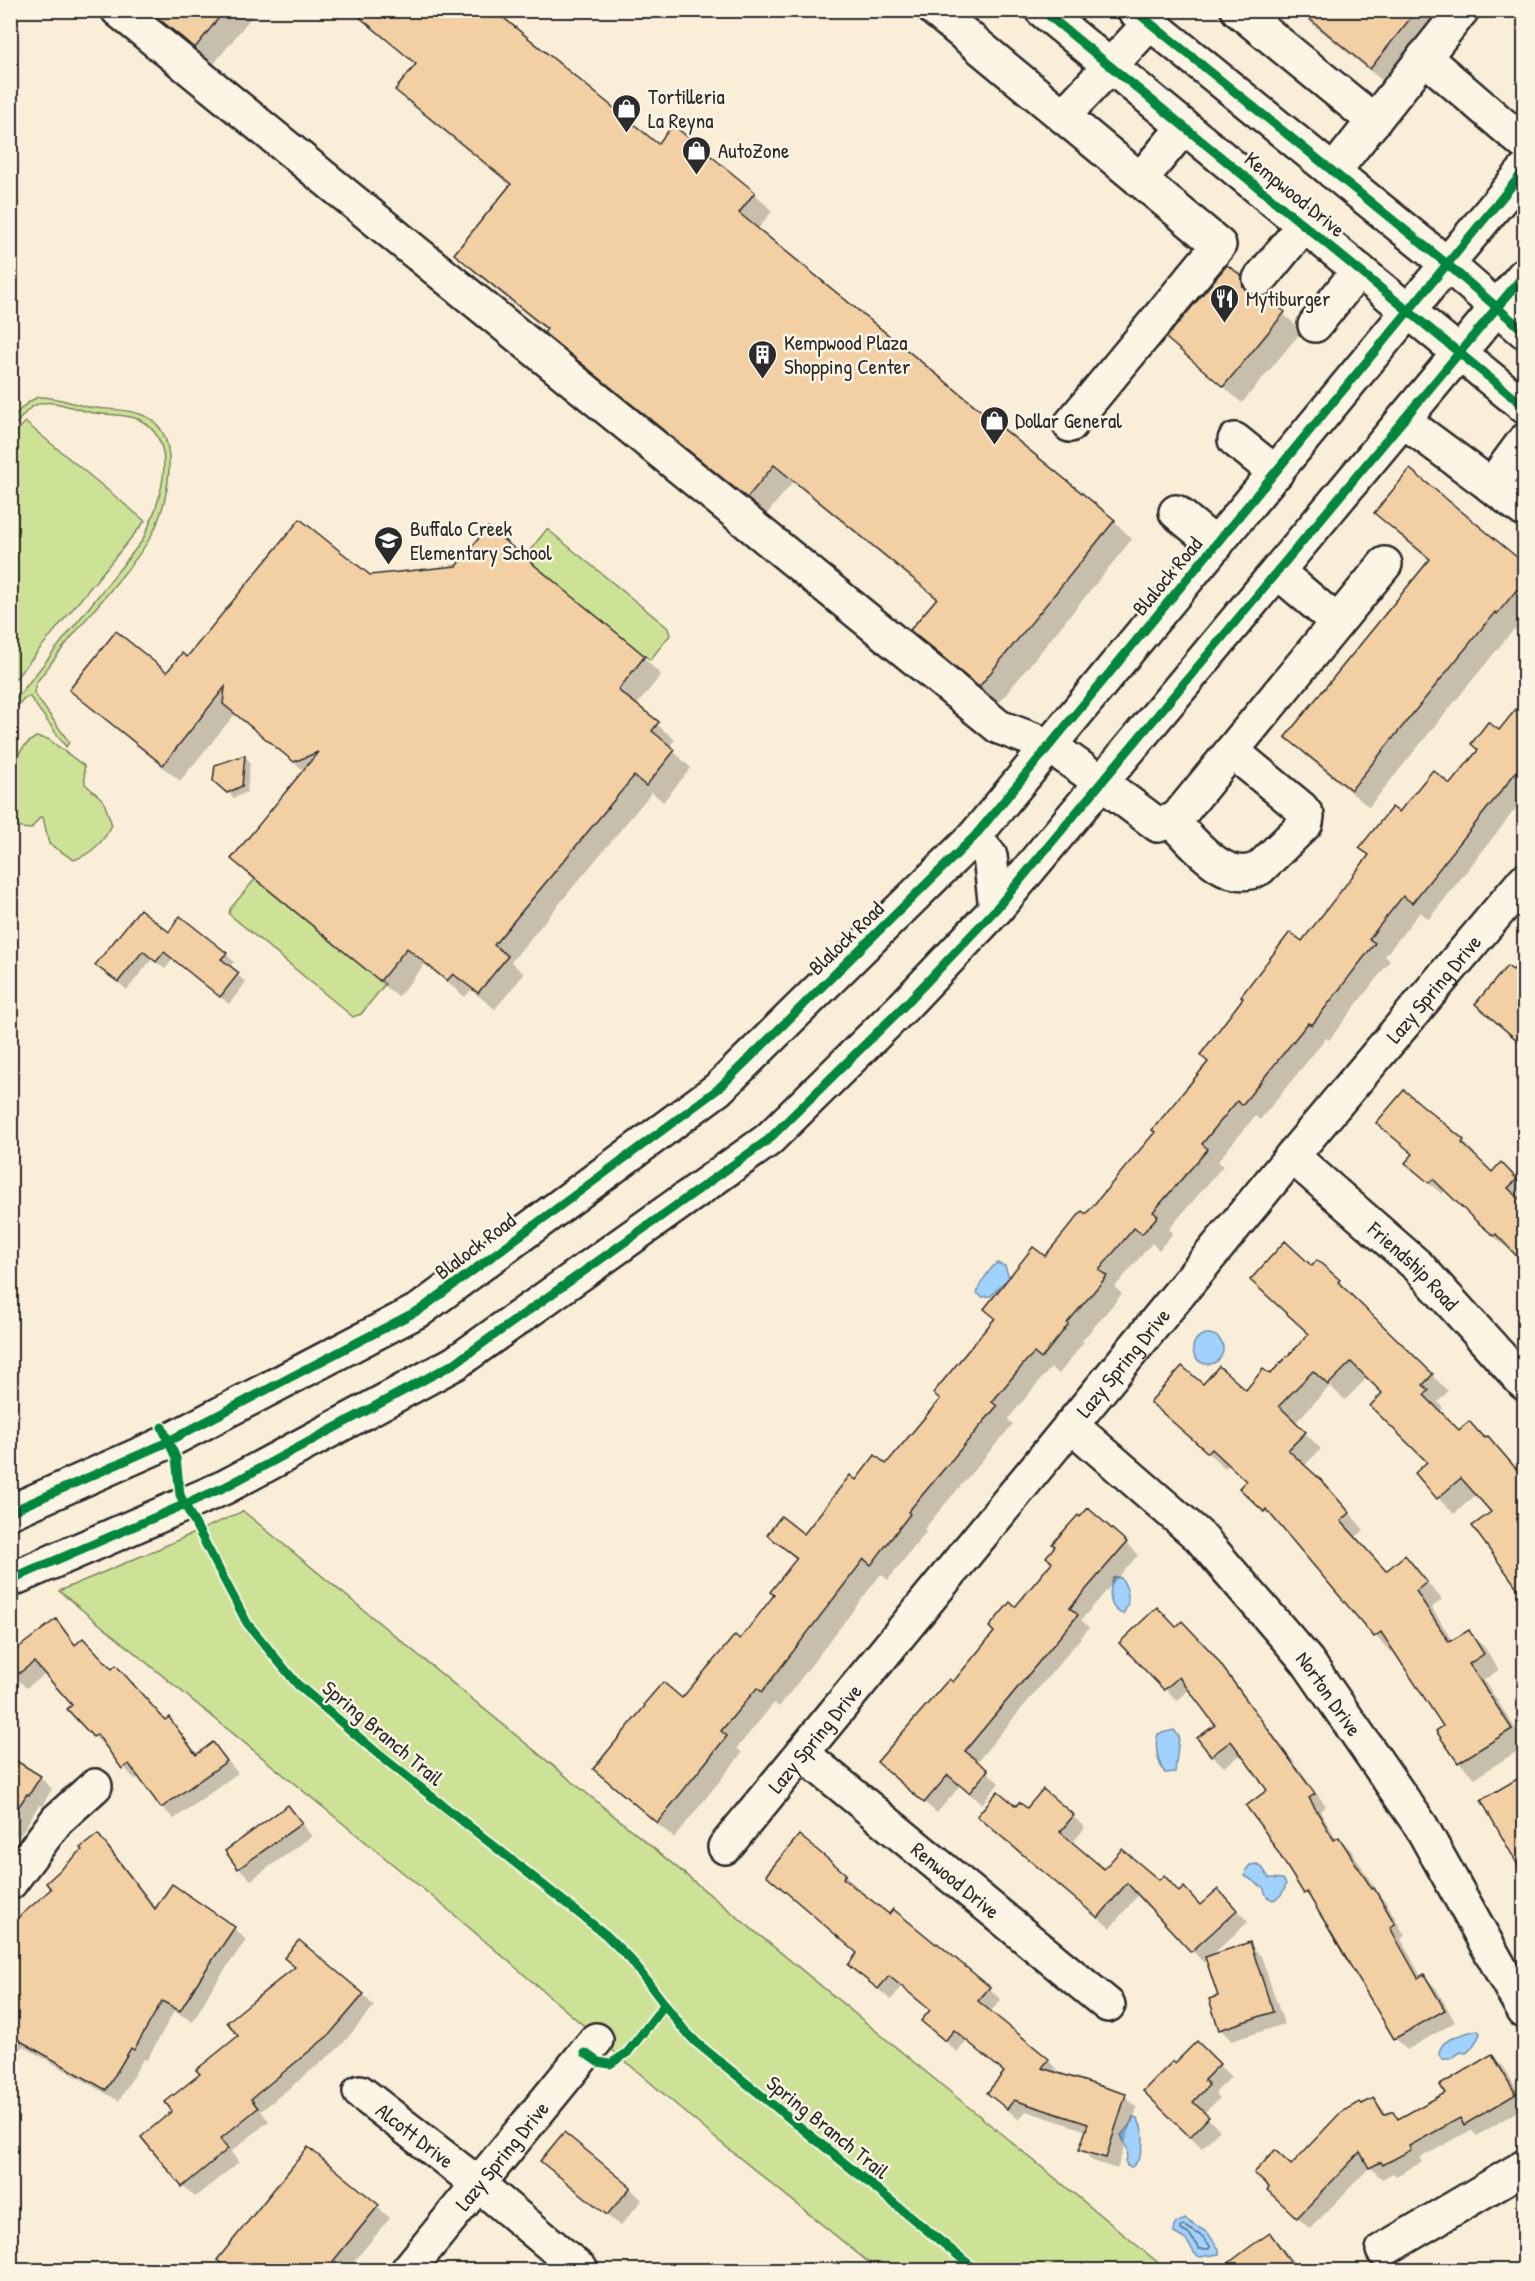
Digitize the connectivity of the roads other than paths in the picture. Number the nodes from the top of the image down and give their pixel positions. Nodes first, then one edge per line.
1 (118, 10) edge
2 (935, 10) edge
3 (1042, 10) edge
4 (1238, 10) edge
5 (1462, 10) edge
6 (1149, 15) edge
7 (1424, 57) junction
8 (1110, 66) junction
9 (1063, 116) junction
10 (1374, 121) junction
11 (1184, 127) junction
12 (1524, 143) edge
13 (1524, 171) edge
14 (1334, 172) junction
15 (1140, 180) junction
16 (1304, 225) junction
17 (1447, 264) junction
18 (1359, 270) junction
19 (1524, 275) edge
20 (1260, 279) dead end
21 (1498, 309) junction
22 (1410, 312) junction
23 (1315, 325) dead end
24 (1524, 331) edge
25 (1460, 353) junction
26 (1524, 406) edge
27 (1404, 421) junction
28 (1070, 425) dead end
29 (1235, 440) dead end
30 (1524, 441) edge
31 (1276, 473) junction
32 (1491, 486) junction
33 (1524, 510) edge
34 (1176, 512) dead end
35 (1216, 545) junction
36 (1385, 564) dead end
37 (1278, 572) junction
38 (1337, 622) junction
39 (1050, 746) junction
40 (1232, 750) junction
41 (1102, 783) junction
42 (1172, 821) junction
43 (975, 837) junction
44 (1524, 881) edge
45 (996, 909) junction
46 (1292, 1156) junction
47 (1524, 1383) edge
48 (1071, 1425) junction
49 (10, 1512) edge
50 (10, 1580) edge
51 (803, 1754) junction
52 (94, 1786) dead end
53 (725, 1847) dead end
54 (10, 1883) edge
55 (1108, 2005) dead end
56 (1524, 2011) edge
57 (596, 2040) dead end
58 (360, 2092) dead end
59 (1524, 2167) edge
60 (478, 2184) junction
61 (1383, 2250) dead end
62 (408, 2271) edge
63 (581, 2271) edge

1 - 39 main road
2 - 9 main road
3 - 8 main road, Kempwood Drive
4 - 10 main road
5 - 7 main road
6 - 8 main road
6 - 14 main road, Kempwood Drive
7 - 10 main road
7 - 12 main road
8 - 9 main road
8 - 11 main road, Kempwood Drive
9 - 15 main road
10 - 14 main road
11 - 15 main road
11 - 16 main road, Kempwood Drive
13 - 17 main road, Blalock Road
14 - 17 main road, Kempwood Drive
15 - 28 main road
16 - 18 main road, Kempwood Drive
16 - 20 main road
17 - 21 main road, Kempwood Drive
17 - 22 main road, Blalock Road
18 - 22 main road, Kempwood Drive
18 - 23 main road
19 - 21 main road
21 - 24 main road, Kempwood Drive
21 - 25 main road
22 - 25 main road, Kempwood Drive
22 - 31 main road, Blalock Road
25 - 26 main road, Kempwood Drive
25 - 27 main road
27 - 32 main road
27 - 37 main road
29 - 31 main road
30 - 32 main road
31 - 35 main road, Blalock Road
32 - 33 main road
34 - 35 main road
35 - 39 main road, Blalock Road
36 - 38 main road
37 - 38 main road
37 - 41 main road
38 - 40 main road
39 - 41 main road
39 - 43 main road, Blalock Road
40 - 42 main road
40 - 42 main road
41 - 42 main road
41 - 45 main road
43 - 45 main road
43 - 49 main road, Blalock Road
44 - 46 main road, Lazy Spring Drive
45 - 50 main road
46 - 47 main road, Friendship Road
46 - 48 main road, Lazy Spring Drive
48 - 51 main road, Lazy Spring Drive
48 - 56 main road, Norton Drive
51 - 53 main road, Lazy Spring Drive
51 - 55 main road, Renwood Drive
52 - 54 main road
57 - 60 main road, Lazy Spring Drive
58 - 60 main road, Alcott Drive
59 - 61 main road
60 - 62 main road, Lazy Spring Drive
60 - 63 main road, Alcott Drive

